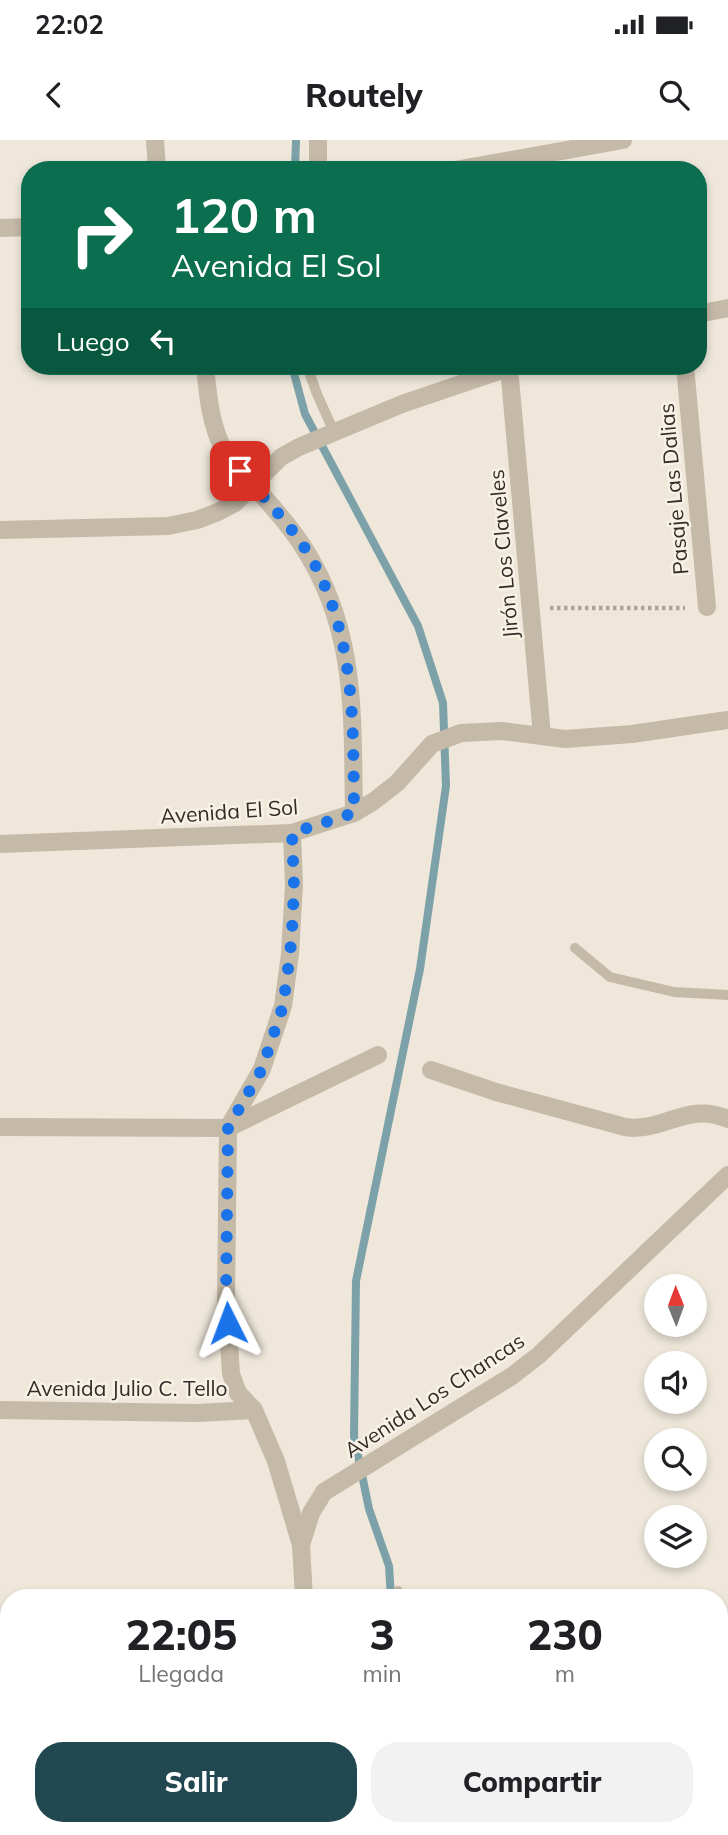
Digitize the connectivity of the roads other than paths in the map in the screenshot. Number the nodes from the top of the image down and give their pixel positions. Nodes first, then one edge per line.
1 (155, 140) edge
2 (318, 140) edge
3 (623, 140) edge
4 (157, 161) edge
5 (318, 161) edge
6 (505, 161) edge
7 (21, 227) edge
8 (0, 228) edge
9 (728, 308) edge
10 (707, 312) edge
11 (206, 375) edge
12 (310, 375) edge
13 (487, 375) edge
14 (512, 375) edge
15 (686, 375) edge
16 (331, 433) junction
17 (253, 486) junction
18 (0, 530) edge
19 (707, 607) road end
20 (728, 720) edge
21 (542, 736) junction
22 (354, 813) junction
23 (292, 833) junction
24 (0, 844) edge
25 (575, 948) dead end
26 (728, 995) edge
27 (378, 1055) dead end
28 (431, 1070) dead end
29 (728, 1119) edge
30 (0, 1126) edge
31 (228, 1128) junction
32 (728, 1175) edge
33 (0, 1410) edge
34 (254, 1410) junction
35 (301, 1545) junction
36 (303, 1589) edge

1 - 4 street
2 - 5 street
3 - 6 street
7 - 8 street
9 - 10 street
11 - 17 street
12 - 16 lane
13 - 16 street
14 - 21 street, Jirón Los Claveles
15 - 19 street, Pasaje Las Dalias
16 - 17 street
17 - 18 street
17 - 22 street
20 - 21 street
21 - 22 street, Avenida El Sol
22 - 23 street, Avenida El Sol
23 - 24 street, Avenida El Sol
23 - 31 street
25 - 26 lane
27 - 31 street
28 - 29 street
30 - 31 street
31 - 34 street
32 - 35 street, Avenida Los Chancas
33 - 34 street, Avenida Julio C. Tello
34 - 35 street
35 - 36 street

